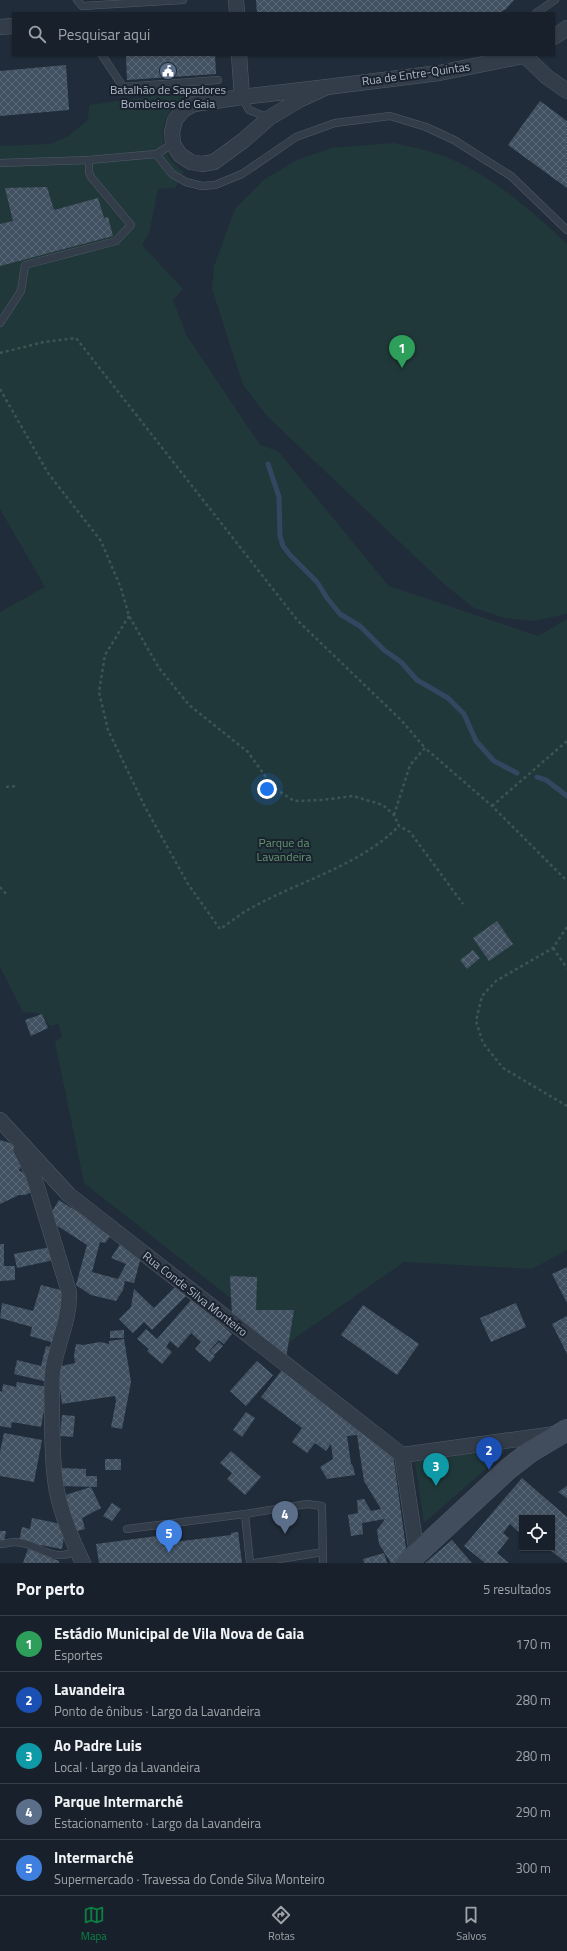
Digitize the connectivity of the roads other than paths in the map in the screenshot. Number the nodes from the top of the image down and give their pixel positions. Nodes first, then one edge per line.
1 (77, 0) edge
2 (183, 0) edge
3 (236, 0) edge
4 (555, 0) edge
5 (84, 10) edge
6 (237, 12) edge
7 (537, 12) edge
8 (12, 26) edge
9 (0, 27) edge
10 (567, 28) edge
11 (555, 36) edge
12 (103, 56) edge
13 (239, 56) edge
14 (527, 56) edge
15 (218, 80) dead end
16 (327, 87) junction
17 (567, 91) edge
18 (245, 103) junction
19 (269, 118) junction
20 (173, 144) junction
21 (156, 154) junction
22 (89, 160) junction
23 (0, 163) edge
24 (567, 230) edge
25 (0, 323) edge
26 (0, 1120) edge
27 (16, 1137) junction
28 (564, 1431) edge
29 (402, 1455) junction
30 (245, 1514) junction
31 (127, 1529) dead end
32 (0, 1544) edge
33 (323, 1552) junction
34 (80, 1557) edge
35 (412, 1558) edge
36 (250, 1563) edge
37 (254, 1563) edge
38 (323, 1563) edge

1 - 5 lane
2 - 5 lane
3 - 6 street
4 - 7 lane
8 - 9 street
10 - 11 street
12 - 15 lane
13 - 18 street
14 - 16 street, Rua de Entre-Quintas
14 - 17 street
16 - 18 street, Rua de Entre-Quintas
16 - 19 street, Rua de Entre-Quintas
18 - 19 lane
18 - 20 street, Rua de Entre-Quintas
19 - 20 street, Rua de Entre-Quintas
20 - 21 lane
21 - 22 lane
21 - 24 lane
22 - 23 lane
22 - 25 lane
26 - 27 street, Rua Conde Silva Monteiro
27 - 29 street, Rua Conde Silva Monteiro
27 - 34 street
28 - 29 street
28 - 35 main road
29 - 35 street
30 - 31 lane
30 - 33 lane
30 - 36 lane
32 - 34 lane
33 - 37 lane
33 - 38 lane

